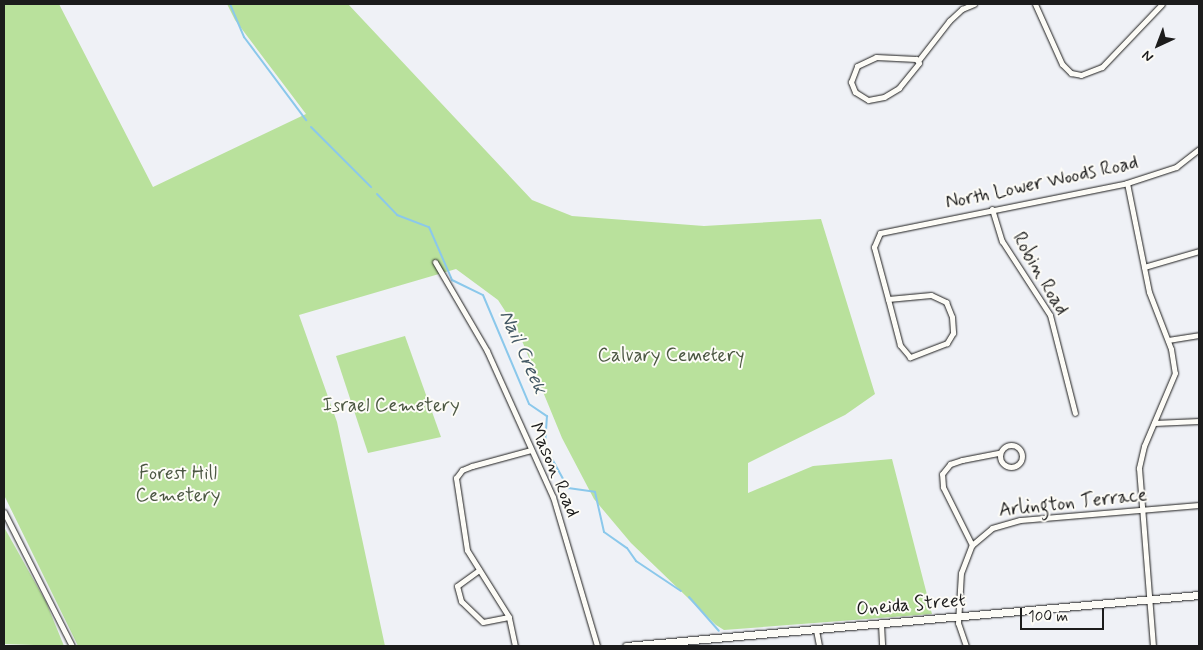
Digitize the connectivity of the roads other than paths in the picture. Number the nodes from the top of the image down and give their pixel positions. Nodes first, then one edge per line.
1 (974, 4) edge
2 (1035, 4) edge
3 (1162, 4) edge
4 (918, 61) junction
5 (1199, 148) edge
6 (1127, 182) junction
7 (992, 209) junction
8 (1199, 251) edge
9 (435, 262) dead end
10 (1144, 267) junction
11 (888, 300) junction
12 (1199, 335) edge
13 (1168, 340) junction
14 (1074, 413) dead end
15 (1199, 420) edge
16 (1154, 424) junction
17 (531, 450) junction
18 (999, 453) junction
19 (1199, 505) edge
20 (1141, 510) junction
21 (4, 512) edge
22 (972, 545) junction
23 (478, 570) junction
24 (1199, 595) edge
25 (1149, 600) junction
26 (509, 617) junction
27 (958, 617) junction
28 (881, 624) junction
29 (816, 630) junction
30 (655, 645) edge
31 (72, 646) edge
32 (515, 646) edge
33 (597, 646) edge
34 (626, 646) edge
35 (819, 646) edge
36 (882, 646) edge
37 (966, 646) edge
38 (1153, 646) edge

1 - 4 street
2 - 3 street
4 - 4 street
5 - 6 street, North Lower Woods Road
6 - 7 street, North Lower Woods Road
6 - 10 street
7 - 11 street, North Lower Woods Road
7 - 14 street, Robin Road
8 - 10 street
9 - 17 street, Mason Road
10 - 13 street
11 - 11 street
12 - 13 street
13 - 16 street
15 - 16 street
16 - 20 street
17 - 23 street
17 - 33 street, Mason Road
18 - 18 street
18 - 22 street
19 - 20 street, Arlington Terrace
20 - 22 street, Arlington Terrace
20 - 25 street
21 - 31 street
22 - 27 street, Arlington Terrace
23 - 26 street
23 - 26 street
24 - 25 street, Oneida Street
25 - 27 street, Oneida Street
25 - 38 street
26 - 32 street
27 - 28 street, Oneida Street
27 - 37 street, Arlington Terrace
28 - 29 street, Oneida Street
28 - 36 street
29 - 30 street, Oneida Street
29 - 35 street
30 - 34 street, Oneida Street

